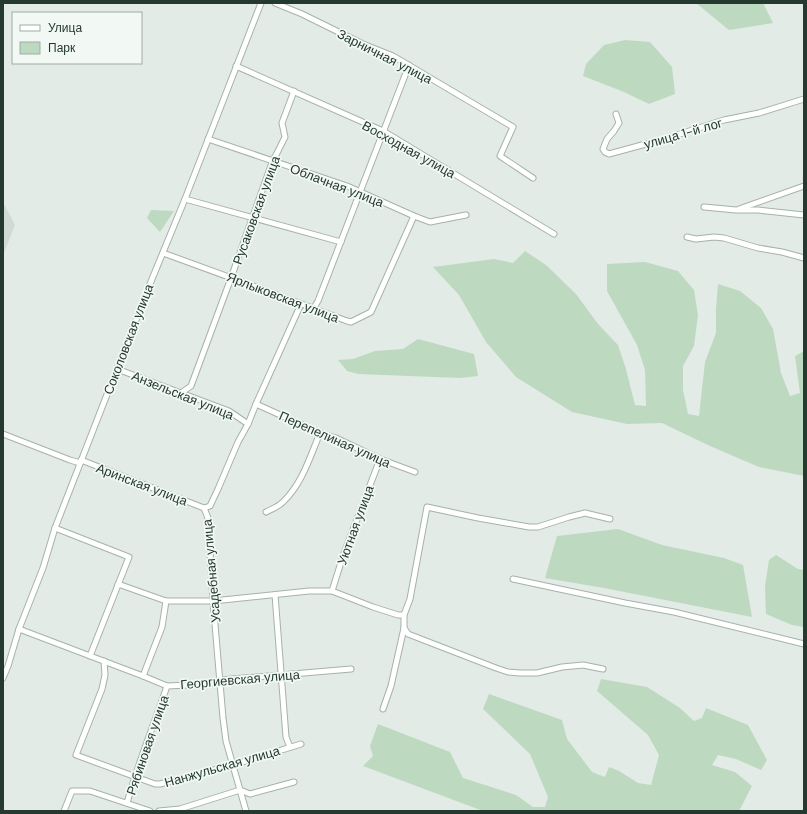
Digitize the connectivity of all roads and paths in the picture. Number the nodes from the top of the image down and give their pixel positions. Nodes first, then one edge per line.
1 (261, 3) edge
2 (275, 3) edge
3 (409, 65) junction
4 (236, 66) junction
5 (294, 91) junction
6 (804, 99) edge
7 (616, 114) dead end
8 (383, 131) junction
9 (208, 139) junction
10 (273, 160) junction
11 (533, 178) dead end
12 (804, 186) edge
13 (360, 192) junction
14 (185, 199) junction
15 (704, 207) dead end
16 (736, 210) junction
17 (466, 215) dead end
18 (804, 215) edge
19 (414, 216) junction
20 (253, 218) junction
21 (554, 234) dead end
22 (687, 237) dead end
23 (341, 242) junction
24 (163, 253) junction
25 (804, 258) edge
26 (231, 278) junction
27 (302, 304) junction
28 (313, 308) junction
29 (117, 369) junction
30 (181, 393) junction
31 (256, 404) junction
32 (248, 424) junction
33 (320, 433) junction
34 (3, 434) edge
35 (380, 459) junction
36 (80, 462) junction
37 (415, 472) dead end
38 (204, 508) junction
39 (266, 512) dead end
40 (610, 518) dead end
41 (55, 528) junction
42 (513, 579) dead end
43 (118, 584) junction
44 (332, 591) junction
45 (275, 595) junction
46 (166, 601) junction
47 (213, 601) junction
48 (404, 615) junction
49 (404, 628) junction
50 (19, 629) junction
51 (804, 644) edge
52 (90, 656) junction
53 (104, 661) junction
54 (351, 669) dead end
55 (603, 669) dead end
56 (144, 676) junction
57 (281, 676) junction
58 (3, 678) edge
59 (220, 680) junction
60 (167, 686) junction
61 (383, 709) dead end
62 (301, 744) dead end
63 (290, 747) junction
64 (233, 765) junction
65 (135, 776) junction
66 (294, 782) dead end
67 (240, 790) junction
68 (127, 803) junction
69 (64, 811) edge
70 (150, 811) edge
71 (159, 811) edge
72 (246, 811) edge

1 - 4 street, Соколовская улица
2 - 3 street, Зарничная улица
3 - 8 street
3 - 11 street, Зарничная улица
4 - 5 street, Восходная улица
4 - 9 street, Соколовская улица
5 - 8 street, Восходная улица
5 - 10 street, Русаковская улица
6 - 7 street, улица 1-й лог
8 - 13 street
8 - 21 street, Восходная улица
9 - 10 street, Облачная улица
9 - 14 street, Соколовская улица
10 - 13 street, Облачная улица
10 - 20 street, Русаковская улица
12 - 16 street
13 - 19 street, Облачная улица
13 - 23 street
14 - 20 street
14 - 24 street, Соколовская улица
15 - 16 street
16 - 18 street
17 - 19 street, Облачная улица
19 - 28 street, Ярлыковская улица
20 - 23 street
20 - 26 street, Русаковская улица
22 - 25 street
23 - 28 street
24 - 26 street, Ярлыковская улица
24 - 29 street, Соколовская улица
26 - 27 street, Ярлыковская улица
26 - 30 street, Русаковская улица
27 - 28 street, Ярлыковская улица
27 - 31 street, Усадебная улица
29 - 30 street, Анзельская улица
29 - 36 street, Соколовская улица
30 - 32 street, Анзельская улица
31 - 32 street, Усадебная улица
31 - 33 street, Перепелиная улица
32 - 38 street, Усадебная улица
33 - 35 street, Перепелиная улица
33 - 39 street
34 - 36 street, Аринская улица
35 - 37 street, Перепелиная улица
35 - 44 street, Уютная улица
36 - 38 street, Аринская улица
36 - 41 street, Соколовская улица
38 - 47 street, Усадебная улица
40 - 48 street
41 - 43 street
41 - 50 street, Соколовская улица
42 - 51 street
43 - 46 street
43 - 52 street
44 - 45 street
44 - 48 street
45 - 47 street
45 - 57 street
46 - 47 street
46 - 56 street
47 - 59 street, Усадебная улица
48 - 49 street
49 - 55 street
49 - 61 street
50 - 52 street, Георгиевская улица
50 - 58 street, Соколовская улица
52 - 53 street, Георгиевская улица
53 - 56 street, Георгиевская улица
53 - 65 street, Нанжульская улица
54 - 57 street, Георгиевская улица
56 - 60 street, Георгиевская улица
57 - 59 street, Георгиевская улица
57 - 63 street
59 - 60 street, Георгиевская улица
59 - 64 street, Усадебная улица
60 - 65 street, Рябиновая улица
62 - 63 street, Нанжульская улица
63 - 64 street, Нанжульская улица
64 - 65 street, Нанжульская улица
64 - 67 street, Усадебная улица
65 - 68 street, Рябиновая улица
66 - 67 street
67 - 71 street
67 - 72 street, Усадебная улица
68 - 69 street
68 - 70 street

